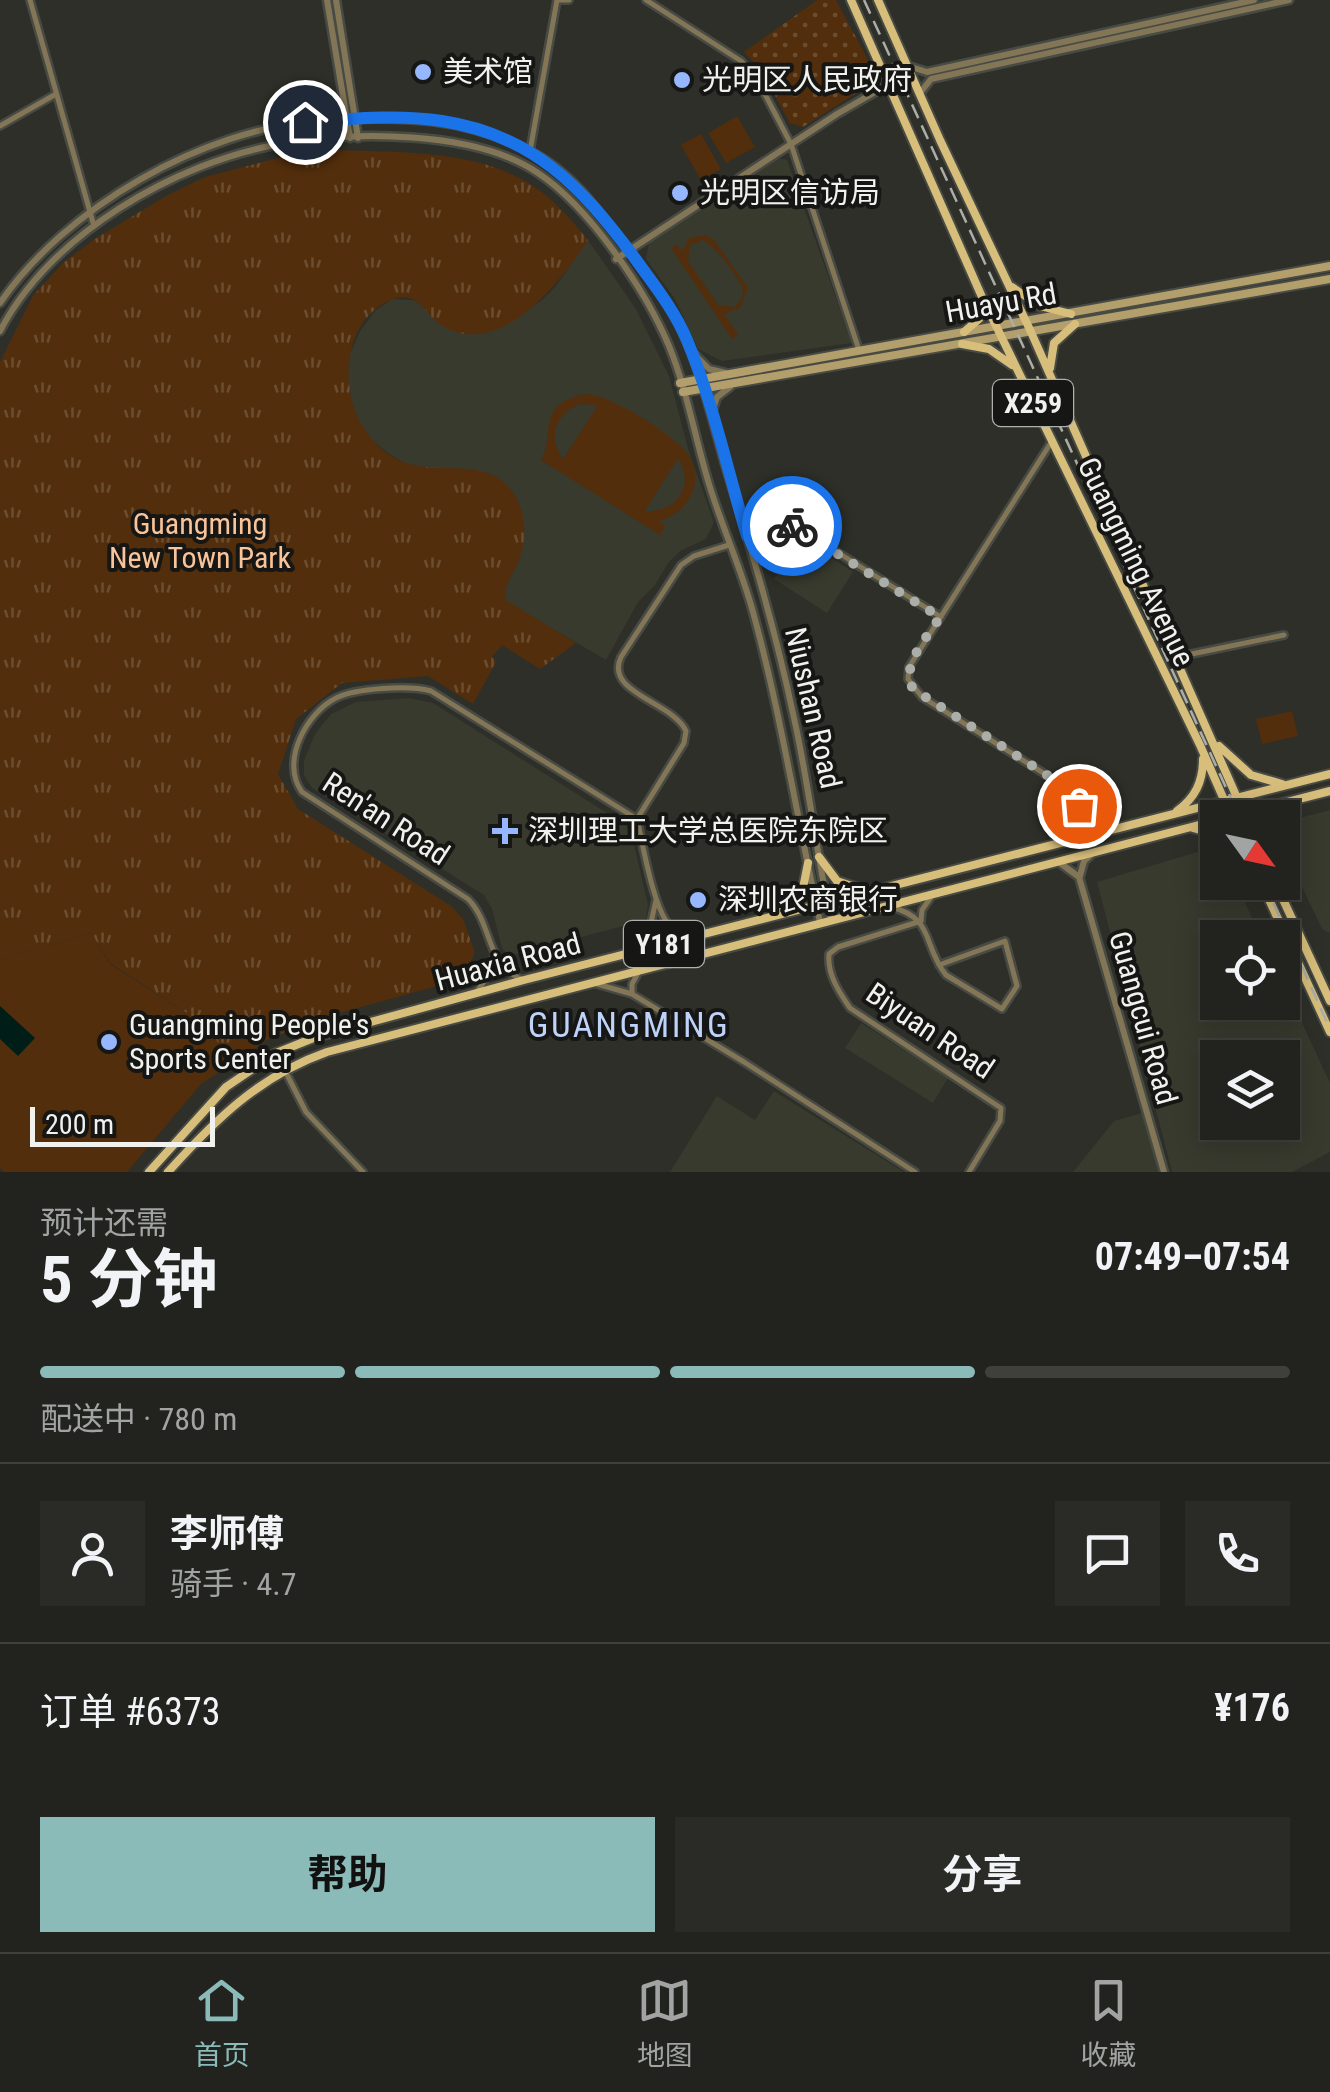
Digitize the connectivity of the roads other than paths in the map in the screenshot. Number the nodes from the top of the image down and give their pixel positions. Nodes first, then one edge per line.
1 (30, 0) edge
2 (327, 0) edge
3 (336, 0) edge
4 (557, 0) edge
5 (569, 0) edge
6 (646, 0) edge
7 (852, 0) edge
8 (878, 0) edge
9 (1254, 0) edge
10 (1289, 0) edge
11 (908, 66) junction
12 (890, 83) junction
13 (920, 93) junction
14 (56, 94) junction
15 (351, 118) junction
16 (0, 126) edge
17 (354, 138) junction
18 (791, 144) junction
19 (530, 152) junction
20 (90, 212) junction
21 (94, 226) junction
22 (629, 250) junction
23 (616, 258) junction
24 (1330, 266) edge
25 (1330, 279) edge
26 (1008, 283) junction
27 (982, 296) junction
28 (0, 302) edge
29 (1070, 314) junction
30 (1026, 322) junction
31 (1074, 324) junction
32 (996, 326) junction
33 (0, 330) edge
34 (964, 332) junction
35 (1032, 332) junction
36 (1001, 336) junction
37 (962, 344) junction
38 (689, 346) junction
39 (860, 351) junction
40 (1020, 374) junction
41 (1052, 377) junction
42 (738, 378) junction
43 (701, 384) junction
44 (682, 388) junction
45 (713, 423) junction
46 (1052, 441) junction
47 (747, 536) junction
48 (732, 544) junction
49 (940, 617) junction
50 (1284, 635) dead end
51 (1177, 657) junction
52 (1214, 740) junction
53 (1200, 745) junction
54 (1330, 774) edge
55 (1286, 785) junction
56 (1330, 791) edge
57 (1238, 798) junction
58 (1224, 800) edge
59 (1232, 800) edge
60 (1293, 800) edge
61 (1200, 808) edge
62 (1172, 814) junction
63 (637, 819) junction
64 (1200, 825) edge
65 (1188, 828) junction
66 (1200, 831) edge
67 (1087, 836) junction
68 (1095, 852) junction
69 (819, 857) junction
70 (1054, 862) junction
71 (808, 863) junction
72 (1079, 877) junction
73 (869, 891) junction
74 (655, 892) junction
75 (935, 892) junction
76 (1269, 900) edge
77 (1283, 900) edge
78 (828, 902) junction
79 (816, 905) junction
80 (883, 905) junction
81 (774, 916) junction
82 (831, 918) junction
83 (921, 921) junction
84 (820, 922) junction
85 (694, 936) junction
86 (625, 954) junction
87 (494, 956) junction
88 (939, 965) junction
89 (644, 968) junction
90 (524, 980) junction
91 (589, 983) junction
92 (476, 994) junction
93 (632, 994) junction
94 (1330, 1001) edge
95 (1330, 1032) edge
96 (276, 1053) junction
97 (284, 1069) junction
98 (149, 1172) edge
99 (168, 1172) edge
100 (362, 1172) edge
101 (915, 1172) edge
102 (969, 1172) edge
103 (1164, 1172) edge

1 - 14 street
2 - 15 street
3 - 15 street
4 - 5 street
4 - 19 street
6 - 18 street
7 - 12 main road, Guangming Avenue / X259
8 - 11 main road, Guangming Avenue / X259
9 - 11 street
10 - 13 street
11 - 13 main road, Guangming Avenue / X259
12 - 18 street
12 - 27 main road, Guangming Avenue / X259
13 - 26 main road, Guangming Avenue / X259
14 - 16 street
14 - 20 street
15 - 17 street
15 - 19 street, Niushan Road
15 - 20 street, Niushan Road
17 - 21 street, Niushan Road
17 - 23 street, Niushan Road
18 - 22 street
18 - 39 street
19 - 22 street, Niushan Road
20 - 21 street
20 - 28 street, Niushan Road
21 - 33 street, Niushan Road
22 - 23 street
22 - 38 street, Niushan Road
23 - 44 street, Niushan Road
24 - 29 main road, Huayu Rd
25 - 31 main road, Huayu Rd
26 - 29 main road
26 - 30 main road, Guangming Avenue / X259
27 - 32 main road, Guangming Avenue / X259
27 - 34 main road
29 - 30 main road, Huayu Rd
30 - 32 main road, Huayu Rd
30 - 35 main road, Guangming Avenue / X259
31 - 35 main road, Huayu Rd
31 - 41 main road
32 - 34 main road, Huayu Rd
32 - 36 main road, Guangming Avenue / X259
34 - 39 main road, Huayu Rd
35 - 36 main road, Huayu Rd
35 - 41 main road, Guangming Avenue / X259
36 - 37 main road, Huayu Rd
36 - 40 main road, Guangming Avenue / X259
37 - 40 main road
37 - 42 main road, Huayu Rd
38 - 42 street
38 - 43 street, Niushan Road
39 - 42 main road, Huayu Rd
40 - 46 main road, Guangming Avenue / X259
41 - 51 main road, Guangming Avenue / X259
42 - 43 main road, Huayu Rd
42 - 45 street
43 - 44 main road, Huayu Rd
43 - 45 street, Niushan Road
44 - 48 street, Niushan Road
45 - 47 street, Niushan Road
46 - 49 street
46 - 53 main road, Guangming Avenue / X259
47 - 49 street
47 - 69 street, Niushan Road
48 - 63 street
48 - 71 street, Niushan Road
49 - 67 street
50 - 51 street
51 - 52 main road, Guangming Avenue / X259
52 - 55 main road
52 - 57 main road, Guangming Avenue / X259
53 - 58 main road, Guangming Avenue / X259
53 - 62 main road
54 - 55 main road, Huaxia Road / Y181
55 - 57 main road, Huaxia Road / Y181
56 - 60 main road
57 - 59 main road, Huaxia Road / Y181
61 - 62 main road, Huaxia Road / Y181
62 - 67 main road, Huaxia Road / Y181
63 - 74 street
63 - 87 street, Ren'an Road
64 - 65 main road, Huaxia Road / Y181
65 - 66 main road
65 - 68 main road, Huaxia Road / Y181
67 - 73 main road, Huaxia Road / Y181
68 - 70 main road, Huaxia Road / Y181
68 - 72 street
69 - 73 main road
69 - 78 street, Niushan Road
70 - 72 street
70 - 75 main road, Huaxia Road / Y181
71 - 79 street, Niushan Road
71 - 81 main road
72 - 103 street, Guangcui Road
73 - 78 main road, Huaxia Road / Y181
74 - 85 street
74 - 86 street
75 - 80 main road, Huaxia Road / Y181
75 - 83 street
76 - 95 main road
77 - 94 main road
78 - 79 main road, Huaxia Road / Y181
78 - 82 street, Niushan Road
79 - 81 main road, Huaxia Road / Y181
79 - 84 street, Niushan Road
80 - 82 main road, Huaxia Road / Y181
80 - 83 street
81 - 85 main road, Huaxia Road / Y181
82 - 84 main road, Huaxia Road / Y181
83 - 88 street
83 - 102 street, Biyuan Road
84 - 89 main road, Huaxia Road / Y181
85 - 86 main road, Huaxia Road / Y181
86 - 90 main road, Huaxia Road / Y181
87 - 90 street
87 - 92 street
88 - 88 street
89 - 91 main road, Huaxia Road / Y181
89 - 93 street
90 - 92 main road, Huaxia Road / Y181
91 - 93 street
91 - 97 main road, Huaxia Road / Y181
92 - 96 main road, Huaxia Road / Y181
93 - 101 street
96 - 97 street
96 - 98 main road, Huaxia Road / Y181
97 - 99 main road, Huaxia Road / Y181
97 - 100 street

